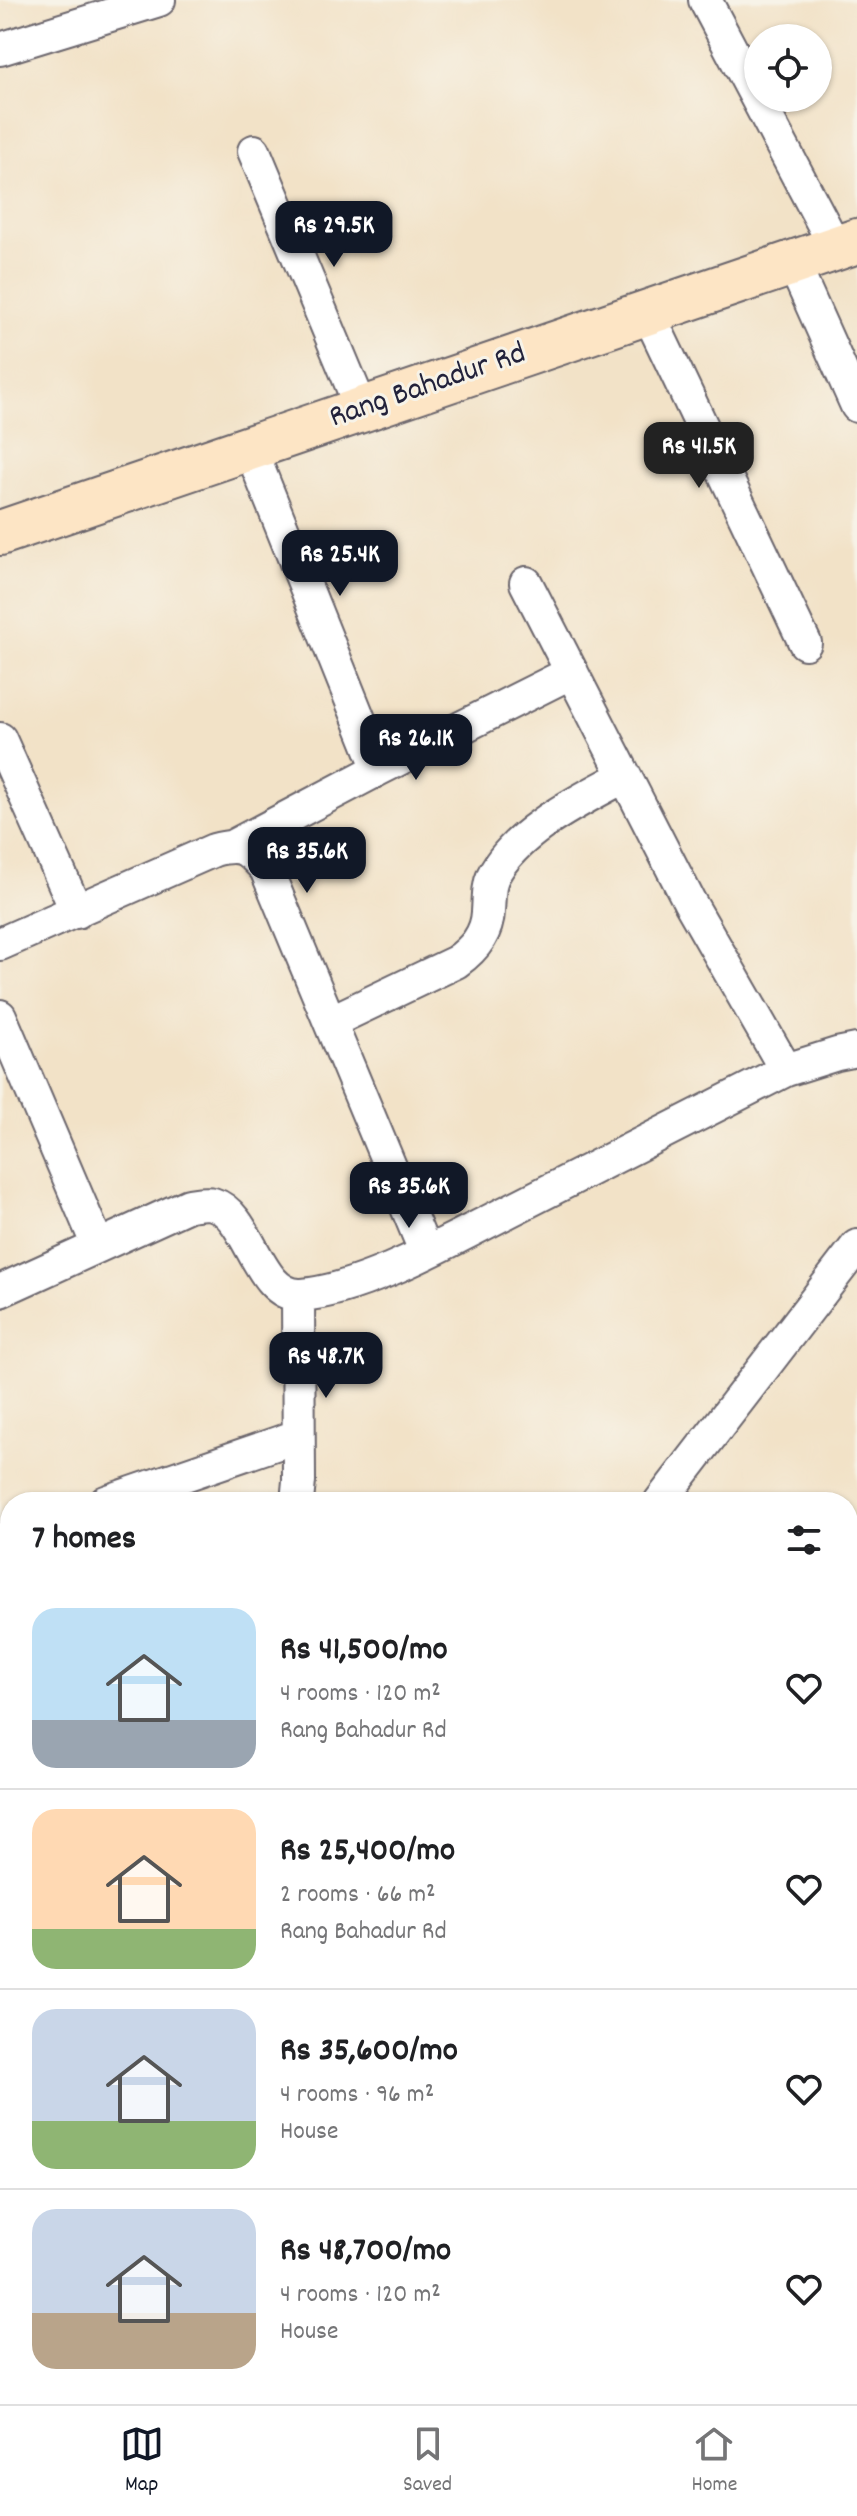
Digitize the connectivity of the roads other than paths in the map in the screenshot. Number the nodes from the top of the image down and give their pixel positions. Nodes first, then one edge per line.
1 (159, 0) edge
2 (705, 0) edge
3 (0, 49) edge
4 (254, 151) dead end
5 (846, 245) edge
6 (793, 263) junction
7 (648, 313) junction
8 (857, 406) edge
9 (362, 410) junction
10 (250, 448) junction
11 (0, 533) edge
12 (526, 583) dead end
13 (805, 643) dead end
14 (572, 672) junction
15 (0, 739) edge
16 (379, 769) junction
17 (625, 776) junction
18 (235, 845) junction
19 (77, 912) junction
20 (0, 944) edge
21 (0, 1016) edge
22 (330, 1022) junction
23 (857, 1050) edge
24 (786, 1070) junction
25 (98, 1246) junction
26 (857, 1246) edge
27 (426, 1253) junction
28 (0, 1291) edge
29 (298, 1295) junction
30 (298, 1436) junction
31 (135, 1492) edge
32 (297, 1492) edge
33 (668, 1492) edge

1 - 3 street
2 - 5 street
4 - 9 street
5 - 6 street, Rang Bahadur Rd
6 - 7 street, Rang Bahadur Rd
6 - 8 street
7 - 9 street, Rang Bahadur Rd
7 - 13 street
9 - 10 street, Rang Bahadur Rd
10 - 11 street, Rang Bahadur Rd
10 - 16 street
12 - 14 street
14 - 16 street
14 - 17 street
15 - 19 street
16 - 18 street
17 - 22 street
17 - 24 street
18 - 19 street
18 - 22 street
19 - 20 street
21 - 25 street
22 - 27 street
23 - 24 street
24 - 27 street
25 - 28 street
25 - 29 street
26 - 33 street
27 - 29 street
29 - 30 street
30 - 31 street
30 - 32 street

